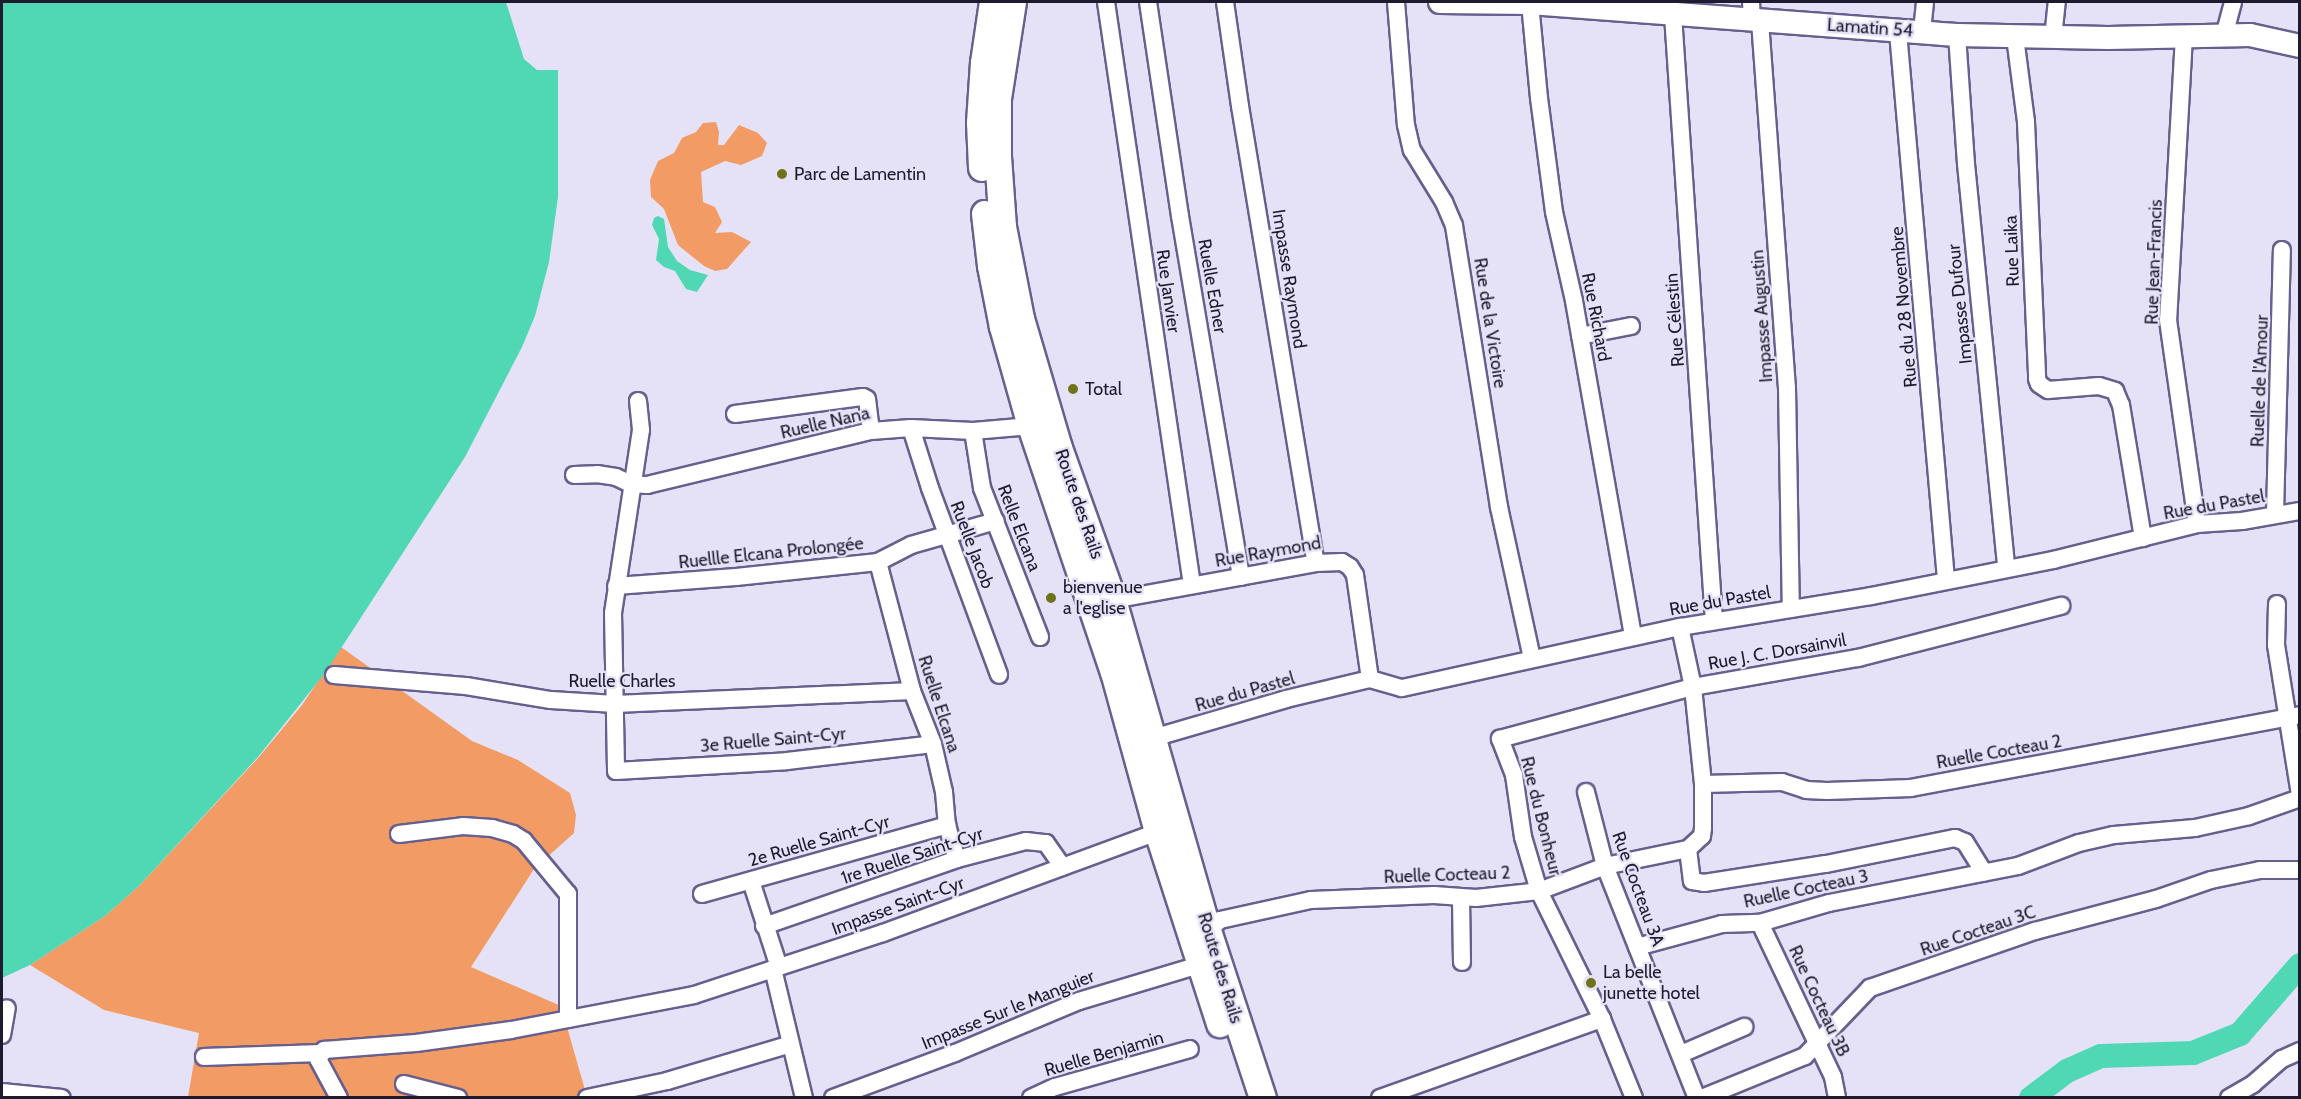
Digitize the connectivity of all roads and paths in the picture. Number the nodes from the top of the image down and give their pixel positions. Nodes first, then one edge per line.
1 (993, 2) edge
2 (1014, 2) edge
3 (1106, 2) edge
4 (1148, 2) edge
5 (1225, 2) edge
6 (1396, 2) edge
7 (1440, 2) edge
8 (1925, 2) edge
9 (2057, 2) edge
10 (2233, 2) edge
11 (1530, 3) junction
12 (1754, 14) edge
13 (1673, 15) junction
14 (1898, 32) junction
15 (1922, 32) junction
16 (1957, 35) junction
17 (2015, 36) junction
18 (2184, 36) junction
19 (2224, 36) junction
20 (2053, 38) junction
21 (2300, 46) edge
22 (2282, 250) dead end
23 (1631, 326) dead end
24 (1580, 336) junction
25 (638, 401) dead end
26 (735, 414) dead end
27 (1031, 426) junction
28 (911, 428) junction
29 (973, 430) junction
30 (871, 431) junction
31 (574, 475) dead end
32 (631, 484) junction
33 (2300, 511) edge
34 (2275, 514) junction
35 (996, 521) junction
36 (2196, 524) junction
37 (949, 534) junction
38 (2143, 538) junction
39 (878, 562) junction
40 (1316, 563) junction
41 (2006, 568) junction
42 (1241, 577) junction
43 (1946, 579) junction
44 (1192, 585) junction
45 (616, 586) junction
46 (1113, 600) junction
47 (2277, 604) dead end
48 (2061, 606) dead end
49 (1791, 609) junction
50 (1714, 621) junction
51 (1680, 627) junction
52 (1040, 637) dead end
53 (1633, 637) junction
54 (1532, 658) junction
55 (334, 675) dead end
56 (999, 675) dead end
57 (1370, 679) junction
58 (1693, 687) junction
59 (912, 691) junction
60 (615, 704) junction
61 (2293, 716) edge
62 (1153, 738) junction
63 (1500, 739) joint
64 (933, 744) junction
65 (1703, 784) junction
66 (1586, 792) dead end
67 (2300, 796) edge
68 (947, 825) junction
69 (1158, 832) junction
70 (399, 834) dead end
71 (1688, 849) junction
72 (957, 859) junction
73 (1605, 866) junction
74 (1063, 867) junction
75 (2300, 870) edge
76 (1984, 873) junction
77 (751, 880) junction
78 (1539, 891) junction
79 (702, 894) dead end
80 (1461, 898) junction
81 (1760, 923) junction
82 (764, 926) junction
83 (1208, 931) junction
84 (1637, 947) junction
85 (1462, 962) dead end
86 (1199, 965) junction
87 (776, 968) junction
88 (7, 1008) dead end
89 (568, 1019) junction
90 (1602, 1019) junction
91 (1744, 1027) dead end
92 (2, 1035) edge
93 (792, 1044) junction
94 (1817, 1044) junction
95 (1190, 1049) dead end
96 (2300, 1051) edge
97 (320, 1053) junction
98 (1681, 1054) junction
99 (204, 1057) dead end
100 (404, 1084) dead end
101 (2, 1092) edge
102 (62, 1098) edge
103 (339, 1098) edge
104 (458, 1098) edge
105 (587, 1098) edge
106 (804, 1098) edge
107 (833, 1098) edge
108 (1031, 1098) edge
109 (1246, 1098) edge
110 (1263, 1098) edge
111 (1380, 1098) edge
112 (1634, 1098) edge
113 (1697, 1098) edge
114 (1702, 1098) edge
115 (1837, 1098) edge
116 (2229, 1098) edge

1 - 27 main road, Route des Rails
2 - 46 main road, Route des Rails
3 - 44 street, Rue Janvier
4 - 42 street, Ruelle Edner
5 - 40 street, Impasse Raymond
6 - 54 street, Rue de la Victoire
7 - 11 street, Lamatin 54
8 - 15 street
9 - 20 street
10 - 19 street
11 - 13 street, Lamatin 54
11 - 24 street, Rue Richard
12 - 13 street, Lamatin 54
12 - 14 street, Lamatin 54
12 - 49 street, Impasse Augustin
13 - 50 street, Rue Célestin
14 - 15 street, Lamatin 54
14 - 43 street, Rue du 28 Novembre
15 - 16 street, Lamatin 54
16 - 17 street, Lamatin 54
16 - 41 street, Impasse Dufour
17 - 20 street, Lamatin 54
17 - 38 street, Rue Laika
18 - 19 street, Lamatin 54
18 - 20 street, Lamatin 54
18 - 36 street, Rue Jean-Francis
19 - 21 street, Lamatin 54
22 - 34 street, Ruelle de l'Amour
23 - 24 street
24 - 53 street, Rue Richard
25 - 32 street
26 - 30 street
27 - 29 street, Ruelle Nana
27 - 69 main road, Route des Rails
28 - 29 street, Ruelle Nana
28 - 30 street, Ruelle Nana
28 - 37 street, Ruelle Jacob
29 - 35 street, Relle Elcana
30 - 32 street, Ruelle Nana
31 - 32 street, Ruelle Nana
32 - 45 street
33 - 34 street, Rue du Pastel
34 - 36 street, Rue du Pastel
35 - 37 street, Ruellle Elcana Prolongée
35 - 52 street, Relle Elcana
36 - 38 street, Rue du Pastel
37 - 39 street, Ruellle Elcana Prolongée
37 - 56 street, Ruelle Jacob
38 - 41 street, Rue du Pastel
39 - 45 street, Ruellle Elcana Prolongée
39 - 59 street, Ruelle Elcana
40 - 42 street, Rue Raymond
40 - 57 street, Rue Raymond
41 - 43 street, Rue du Pastel
42 - 44 street, Rue Raymond
43 - 49 street, Rue du Pastel
44 - 46 street, Rue Raymond
45 - 60 street
46 - 62 main road, Route des Rails
47 - 61 street
48 - 58 street, Rue J. C. Dorsainvil
49 - 50 street, Rue du Pastel
50 - 51 street, Rue du Pastel
51 - 53 street, Rue du Pastel
51 - 58 street
53 - 54 street, Rue du Pastel
54 - 57 street, Rue du Pastel
55 - 60 street, Ruelle Charles
57 - 62 street, Rue du Pastel
58 - 63 street, Rue J. C. Dorsainvil
58 - 65 street
59 - 60 street, Ruelle Charles
59 - 64 street, Ruelle Elcana
60 - 64 street, 3e Ruelle Saint-Cyr
61 - 65 street, Ruelle Cocteau 2
61 - 67 street
62 - 83 main road, Route des Rails
63 - 78 street, Rue du Bonheur
64 - 68 street, Ruelle Elcana
65 - 71 street
66 - 73 street, Rue Cocteau 3A
67 - 76 street, Ruelle Cocteau 3
68 - 72 street, Ruelle Elcana
68 - 77 street, 2e Ruelle Saint-Cyr
69 - 74 street, Impasse Saint-Cyr
69 - 86 main road, Route des Rails
70 - 89 street
71 - 73 street, Ruelle Cocteau 2
71 - 76 street, Ruelle Cocteau 3
72 - 74 street, 1re Ruelle Saint-Cyr
72 - 82 street, 1re Ruelle Saint-Cyr
73 - 78 street, Ruelle Cocteau 2
73 - 84 street, Rue Cocteau 3A
74 - 87 street, Impasse Saint-Cyr
75 - 94 street, Rue Cocteau 3C
76 - 81 street, Ruelle Cocteau 3
77 - 79 street, 2e Ruelle Saint-Cyr
77 - 82 street
78 - 80 street, Ruelle Cocteau 2
78 - 90 street, Rue du Bonheur
80 - 83 street, Ruelle Cocteau 2
80 - 85 street
81 - 84 street, Ruelle Cocteau 3
81 - 94 street, Rue Cocteau 3B
82 - 87 street
83 - 110 main road, Route des Rails
84 - 98 street, Rue Cocteau 3A
86 - 107 street, Impasse Sur le Manguier
86 - 109 main road, Route des Rails
87 - 89 street, Impasse Saint-Cyr
87 - 93 street
88 - 92 street
89 - 97 street, Impasse Saint-Cyr
90 - 111 street
90 - 112 street, Rue du Bonheur
91 - 98 street
93 - 105 street
93 - 106 street
94 - 114 street, Rue Cocteau 3C
94 - 115 street, Rue Cocteau 3B
95 - 108 street, Ruelle Benjamin
96 - 116 street
97 - 99 street, Impasse Saint-Cyr
97 - 103 street
98 - 113 street, Rue Cocteau 3A
100 - 104 street
101 - 102 street

